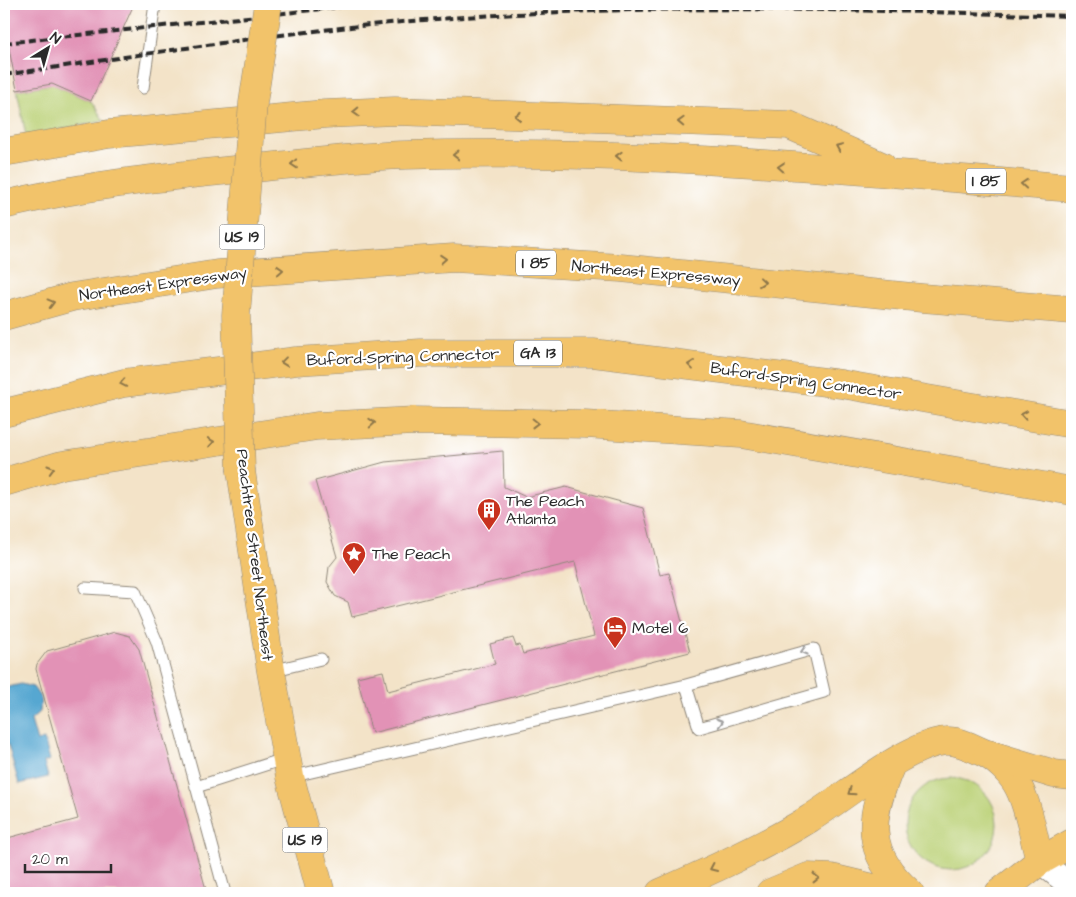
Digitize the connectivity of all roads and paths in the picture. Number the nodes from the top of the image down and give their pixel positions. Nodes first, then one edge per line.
1 (155, 4) edge
2 (268, 4) edge
3 (12, 66) dead end
4 (4, 67) edge
5 (143, 88) dead end
6 (4, 152) edge
7 (899, 174) junction
8 (1072, 188) edge
9 (4, 205) edge
10 (1072, 310) edge
11 (4, 316) edge
12 (4, 413) edge
13 (1072, 424) edge
14 (4, 482) edge
15 (1072, 491) edge
16 (85, 588) dead end
17 (321, 658) dead end
18 (270, 671) junction
19 (686, 685) junction
20 (988, 754) junction
21 (891, 765) junction
22 (288, 768) junction
23 (1072, 776) edge
24 (196, 787) junction
25 (1072, 843) edge
26 (1040, 861) junction
27 (1072, 887) edge
28 (225, 893) edge
29 (321, 893) edge
30 (660, 893) edge
31 (770, 893) edge
32 (895, 893) edge
33 (910, 893) edge
34 (999, 893) edge

1 - 5 lane
2 - 18 main road, Peachtree Street Northeast / US 19, bridge
3 - 4 path
7 -> 6 main road
8 -> 7 main road, I 85
7 -> 9 main road, I 85
11 -> 10 main road, Northeast Expressway / I 85
13 -> 12 main road, Buford-Spring Connector / GA 13
14 -> 15 main road
16 - 24 lane
17 - 18 lane
18 - 22 main road, Peachtree Street Northeast / US 19
19 -> 19 lane
19 - 22 lane
20 - 21 main road
20 - 23 main road
20 - 26 main road
21 -> 30 main road
21 - 33 main road
22 - 24 lane
22 - 29 main road, Peachtree Street Northeast / US 19
24 - 28 lane
25 - 26 main road
26 - 27 street
26 - 34 main road
31 -> 32 main road

